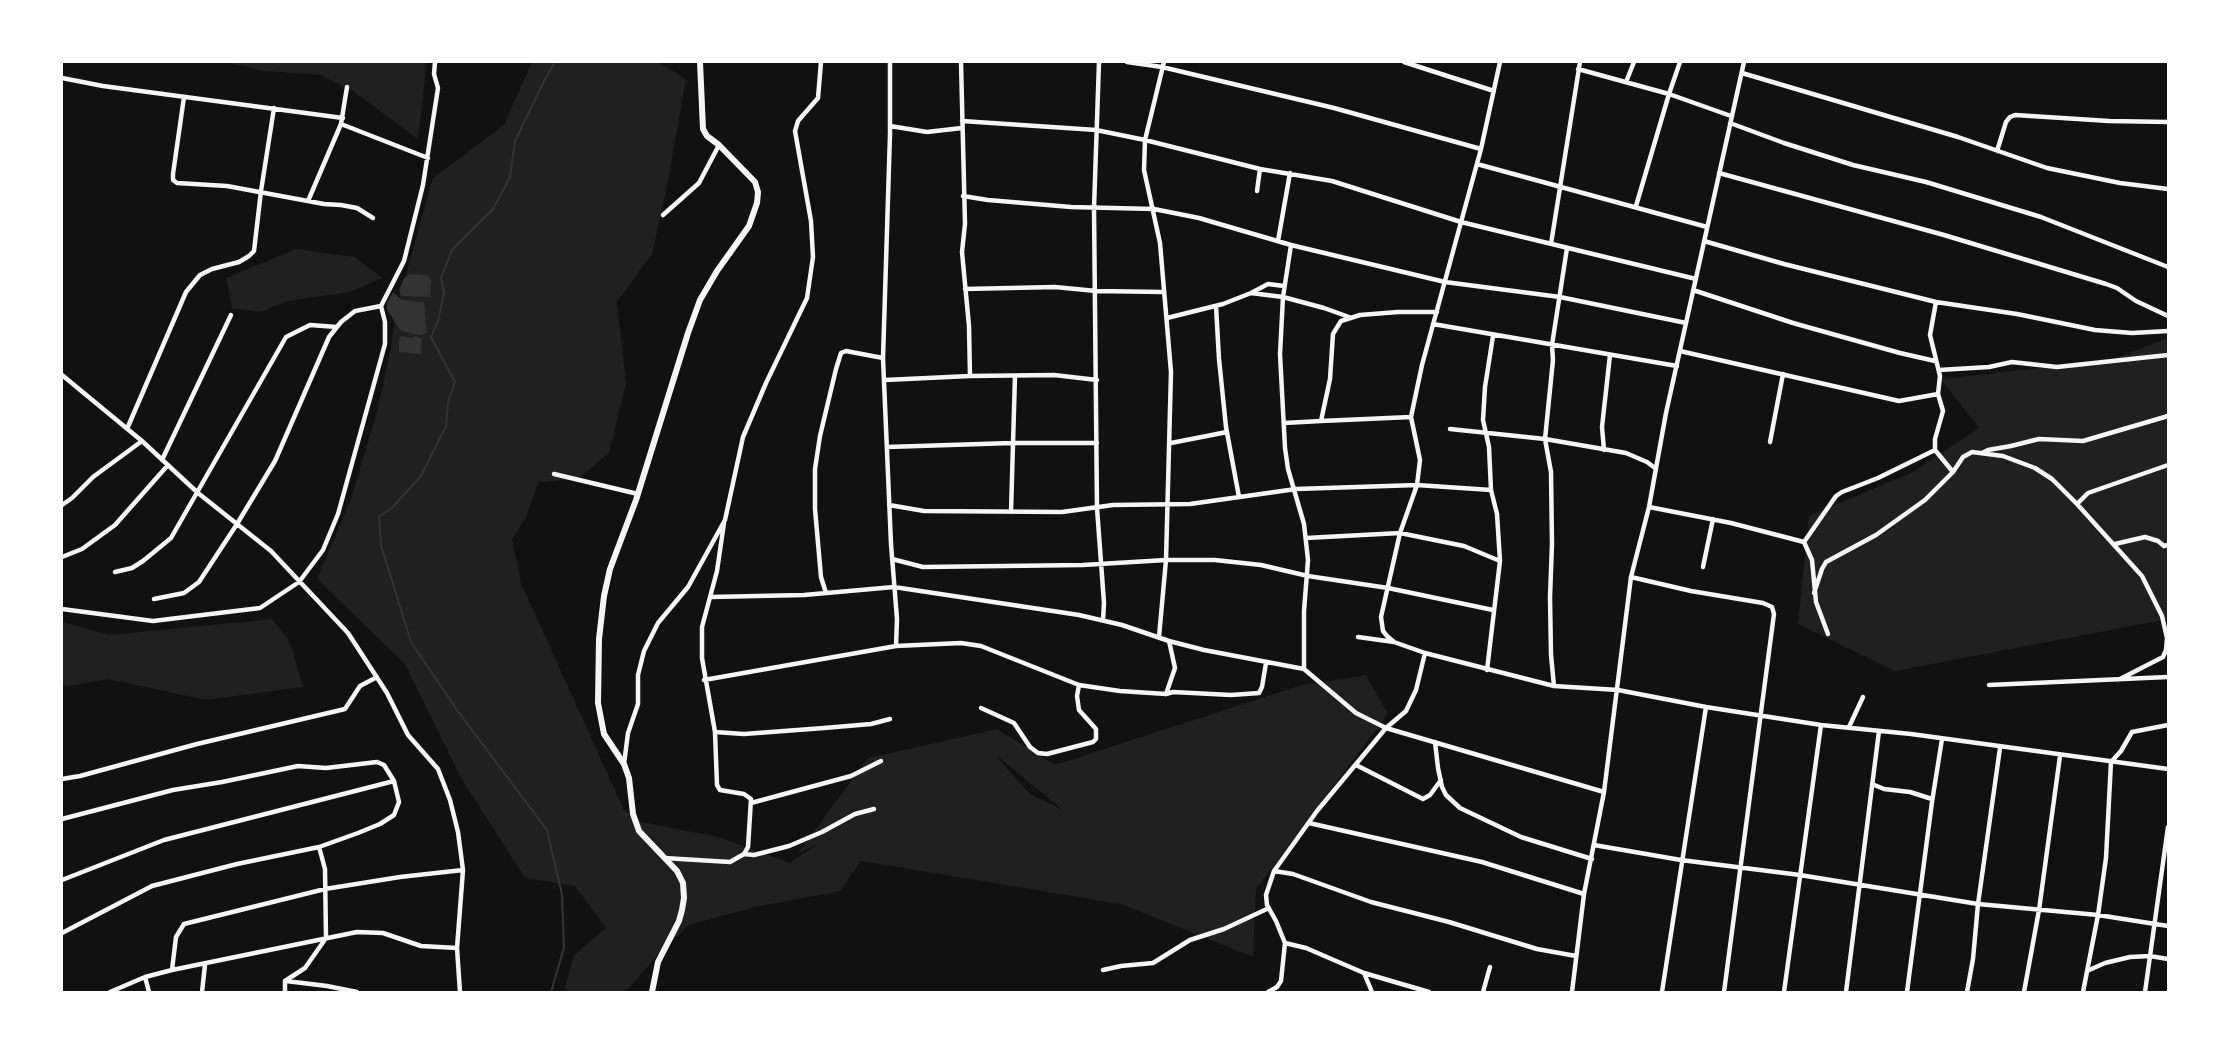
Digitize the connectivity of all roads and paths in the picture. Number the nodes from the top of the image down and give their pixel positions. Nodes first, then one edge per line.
1 (435, 62) edge
2 (700, 62) edge
3 (821, 62) edge
4 (890, 62) edge
5 (961, 62) edge
6 (1099, 62) edge
7 (1127, 62) edge
8 (1404, 62) edge
9 (1500, 62) edge
10 (1580, 62) edge
11 (1634, 62) edge
12 (1680, 62) edge
13 (1744, 62) edge
14 (1163, 64) edge
15 (1578, 69) junction
16 (1742, 73) junction
17 (62, 78) edge
18 (1626, 82) junction
19 (347, 87) dead end
20 (1494, 91) junction
21 (1669, 94) junction
22 (184, 97) junction
23 (274, 108) junction
24 (1731, 116) junction
25 (342, 121) junction
26 (962, 121) junction
27 (2169, 122) edge
28 (1730, 123) junction
29 (890, 126) junction
30 (962, 128) junction
31 (1096, 130) junction
32 (1144, 140) junction
33 (719, 145) junction
34 (1481, 149) junction
35 (1997, 151) junction
36 (429, 158) junction
37 (1477, 164) junction
38 (1260, 169) junction
39 (1290, 173) junction
40 (1719, 173) junction
41 (1561, 187) junction
42 (2169, 189) edge
43 (261, 191) junction
44 (1257, 191) dead end
45 (963, 196) junction
46 (308, 201) junction
47 (1636, 206) junction
48 (1094, 208) junction
49 (1154, 209) junction
50 (663, 215) dead end
51 (373, 218) dead end
52 (1461, 222) junction
53 (1707, 227) junction
54 (1278, 241) junction
55 (1704, 241) junction
56 (1551, 244) junction
57 (1291, 245) junction
58 (1567, 248) junction
59 (2169, 267) edge
60 (1696, 279) junction
61 (1445, 282) junction
62 (1284, 286) junction
63 (965, 289) junction
64 (1693, 290) junction
65 (1096, 291) junction
66 (1163, 292) junction
67 (1251, 293) junction
68 (1283, 297) junction
69 (1560, 297) junction
70 (1936, 302) junction
71 (381, 306) junction
72 (1216, 306) junction
73 (1437, 312) junction
74 (231, 315) dead end
75 (2169, 316) edge
76 (1349, 317) junction
77 (1167, 318) junction
78 (1686, 323) junction
79 (1433, 324) junction
80 (337, 327) junction
81 (2169, 331) edge
82 (1493, 336) junction
83 (1552, 345) junction
84 (1680, 351) junction
85 (1610, 355) junction
86 (2169, 355) edge
87 (883, 358) junction
88 (1935, 361) junction
89 (1677, 366) junction
90 (1939, 370) junction
91 (1783, 374) junction
92 (62, 375) edge
93 (970, 376) junction
94 (1015, 376) junction
95 (885, 380) junction
96 (1097, 380) junction
97 (1938, 394) junction
98 (2169, 416) edge
99 (1410, 417) junction
100 (1321, 421) junction
101 (1284, 423) junction
102 (127, 429) junction
103 (1450, 429) dead end
104 (1227, 432) junction
105 (1487, 433) junction
106 (1545, 439) junction
107 (142, 441) junction
108 (1770, 442) dead end
109 (1012, 443) junction
110 (1097, 443) junction
111 (1171, 443) junction
112 (887, 447) junction
113 (1604, 450) junction
114 (1935, 450) junction
115 (1982, 453) junction
116 (162, 460) junction
117 (168, 465) junction
118 (2169, 465) edge
119 (1655, 468) junction
120 (1953, 472) junction
121 (554, 474) dead end
122 (1417, 485) junction
123 (1296, 489) junction
124 (1491, 490) junction
125 (198, 493) junction
126 (638, 494) junction
127 (1239, 497) junction
128 (1168, 503) junction
129 (2077, 504) junction
130 (62, 505) edge
131 (889, 505) junction
132 (1648, 507) junction
133 (1097, 508) junction
134 (1011, 512) junction
135 (1713, 519) junction
136 (725, 520) junction
137 (237, 524) junction
138 (1400, 533) junction
139 (1306, 537) junction
140 (1804, 542) junction
141 (2115, 544) junction
142 (2169, 545) edge
143 (62, 557) edge
144 (892, 559) junction
145 (1166, 560) junction
146 (1500, 561) junction
147 (1100, 563) junction
148 (1703, 567) dead end
149 (115, 572) dead end
150 (1308, 576) junction
151 (1631, 577) junction
152 (299, 582) junction
153 (894, 587) junction
154 (1388, 588) junction
155 (826, 593) junction
156 (1814, 593) junction
157 (710, 597) junction
158 (154, 599) dead end
159 (62, 609) edge
160 (1493, 610) junction
161 (1103, 620) junction
162 (2166, 622) edge
163 (1828, 634) dead end
164 (1158, 637) junction
165 (1358, 637) dead end
166 (1169, 641) junction
167 (1394, 642) junction
168 (896, 646) junction
169 (1425, 653) junction
170 (2166, 656) edge
171 (1266, 663) junction
172 (1304, 669) junction
173 (1487, 670) junction
174 (377, 677) junction
175 (2169, 677) edge
176 (704, 680) junction
177 (2118, 680) junction
178 (1079, 685) junction
179 (1989, 685) dead end
180 (1554, 686) junction
181 (1618, 690) junction
182 (1166, 693) junction
183 (1863, 697) dead end
184 (1706, 707) junction
185 (981, 708) dead end
186 (1762, 716) junction
187 (890, 719) dead end
188 (1821, 725) junction
189 (2169, 725) edge
190 (1849, 727) junction
191 (1386, 728) junction
192 (1880, 731) junction
193 (715, 732) junction
194 (1942, 740) junction
195 (1435, 742) junction
196 (2000, 748) junction
197 (2060, 756) junction
198 (881, 761) dead end
199 (2111, 762) junction
200 (624, 764) junction
201 (1356, 765) junction
202 (2169, 769) edge
203 (62, 779) edge
204 (1441, 780) junction
205 (394, 781) junction
206 (1872, 784) junction
207 (1604, 792) junction
208 (1932, 800) junction
209 (751, 803) junction
210 (874, 809) dead end
211 (62, 819) edge
212 (1309, 823) junction
213 (2169, 827) edge
214 (1594, 845) junction
215 (319, 847) junction
216 (744, 854) junction
217 (664, 858) junction
218 (1592, 859) junction
219 (1681, 860) junction
220 (1739, 868) junction
221 (463, 870) junction
222 (1274, 871) junction
223 (1800, 875) junction
224 (62, 879) edge
225 (1859, 885) junction
226 (325, 889) junction
227 (1584, 894) junction
228 (1919, 894) junction
229 (1978, 904) junction
230 (1269, 908) junction
231 (2039, 910) junction
232 (2098, 915) junction
233 (2155, 924) junction
234 (2169, 926) edge
235 (62, 933) edge
236 (326, 938) junction
237 (1285, 943) junction
238 (458, 948) junction
239 (1576, 956) junction
240 (2150, 956) junction
241 (2169, 959) edge
242 (205, 964) junction
243 (1490, 967) dead end
244 (172, 970) junction
245 (1102, 970) dead end
246 (2087, 971) junction
247 (1364, 973) junction
248 (145, 977) junction
249 (285, 981) junction
250 (327, 986) junction
251 (110, 993) edge
252 (149, 993) edge
253 (202, 993) edge
254 (285, 993) edge
255 (328, 993) edge
256 (357, 993) edge
257 (460, 993) edge
258 (652, 993) edge
259 (1268, 993) edge
260 (1372, 993) edge
261 (1430, 993) edge
262 (1483, 993) edge
263 (1572, 993) edge
264 (1662, 993) edge
265 (1724, 993) edge
266 (1784, 993) edge
267 (1846, 993) edge
268 (1907, 993) edge
269 (1967, 993) edge
270 (2024, 993) edge
271 (2083, 993) edge
272 (2145, 993) edge

1 - 36 street
2 - 33 street
3 - 136 street
4 - 29 street
5 - 26 street
6 - 31 street
7 - 14 street
8 - 20 street
9 - 20 street
10 - 15 street
11 - 18 street
12 - 21 street
13 - 16 street
14 - 32 street
14 - 34 street
15 - 18 street
15 - 41 street
16 - 24 street
16 - 35 street
17 - 22 street
18 - 21 street
19 - 25 street
20 - 34 street
21 - 24 street
21 - 47 street
22 - 23 street
22 - 43 street
23 - 25 street
23 - 43 street
24 - 28 street
25 - 36 street
25 - 46 street
26 - 30 street
26 - 31 street
27 - 35 street
28 - 40 street
28 - 59 street
29 - 30 street
29 - 87 street
30 - 45 street
31 - 32 street
31 - 48 street
32 - 38 street
32 - 49 street
33 - 50 street
33 - 126 street
34 - 37 street
35 - 42 street
36 - 71 street
37 - 41 street
37 - 52 street
38 - 39 street
38 - 44 street
39 - 52 street
39 - 54 street
40 - 53 street
40 - 75 street
41 - 47 street
41 - 56 street
43 - 46 street
43 - 102 street
45 - 48 street
45 - 63 street
46 - 51 street
47 - 53 street
48 - 49 street
48 - 65 street
49 - 54 street
49 - 66 street
52 - 56 street
52 - 61 street
53 - 55 street
54 - 57 street
55 - 60 street
55 - 70 street
56 - 58 street
57 - 61 street
57 - 62 street
58 - 60 street
58 - 69 street
60 - 64 street
61 - 69 street
61 - 73 street
62 - 67 street
62 - 68 street
63 - 65 street
63 - 93 street
64 - 78 street
64 - 88 street
65 - 66 street
65 - 96 street
66 - 77 street
67 - 68 street
67 - 72 street
68 - 76 street
68 - 101 street
69 - 78 street
69 - 83 street
70 - 81 street
70 - 88 street
71 - 80 street
71 - 152 street
72 - 77 street
72 - 104 street
73 - 76 street
73 - 79 street
74 - 116 street
76 - 100 street
77 - 111 street
78 - 84 street
79 - 82 street
79 - 99 street
80 - 125 street
80 - 137 street
82 - 83 street
82 - 105 street
83 - 85 street
83 - 106 street
84 - 89 street
84 - 91 street
85 - 89 street
85 - 113 street
86 - 90 street
87 - 95 street
87 - 155 street
88 - 90 street
89 - 119 street
90 - 97 street
91 - 97 street
91 - 108 street
92 - 102 street
93 - 94 street
93 - 95 street
94 - 96 street
94 - 109 street
95 - 112 street
96 - 110 street
97 - 114 street
98 - 115 street
99 - 100 street
99 - 122 street
100 - 101 street
101 - 123 street
102 - 107 street
103 - 105 street
104 - 111 street
104 - 127 street
105 - 106 street
105 - 124 street
106 - 113 street
106 - 180 street
107 - 116 street
107 - 130 street
109 - 110 street
109 - 112 street
109 - 134 street
110 - 133 street
111 - 128 street
112 - 131 street
113 - 119 street
114 - 120 street
114 - 140 street
115 - 120 street
115 - 129 street
116 - 117 street
117 - 125 street
117 - 143 street
118 - 129 street
119 - 132 street
120 - 156 street
121 - 126 street
122 - 123 street
122 - 124 street
122 - 138 street
123 - 127 street
123 - 139 street
124 - 146 street
125 - 137 street
125 - 149 street
126 - 200 street
127 - 128 street
128 - 133 street
128 - 145 street
129 - 141 street
131 - 134 street
131 - 144 street
132 - 135 street
132 - 151 street
133 - 134 street
133 - 147 street
135 - 140 street
135 - 148 street
136 - 157 street
136 - 200 street
137 - 152 street
137 - 158 street
138 - 139 street
138 - 146 street
138 - 154 street
139 - 150 street
140 - 156 street
141 - 142 street
141 - 162 street
144 - 147 street
144 - 153 street
145 - 147 street
145 - 150 street
145 - 164 street
146 - 160 street
147 - 161 street
150 - 154 street
150 - 172 street
151 - 181 street
151 - 186 street
152 - 159 street
152 - 174 street
153 - 155 street
153 - 161 street
153 - 168 street
154 - 160 street
154 - 167 street
155 - 157 street
156 - 163 street
157 - 176 street
160 - 173 street
161 - 164 street
162 - 170 street
164 - 166 street
165 - 167 street
166 - 171 street
166 - 182 street
167 - 169 street
168 - 176 street
168 - 178 street
169 - 173 street
169 - 191 street
170 - 177 street
171 - 172 street
171 - 182 street
172 - 191 street
173 - 180 street
174 - 203 street
174 - 221 street
175 - 177 street
176 - 193 street
177 - 179 street
178 - 182 street
178 - 185 street
180 - 181 street
181 - 184 street
181 - 207 street
183 - 190 street
184 - 186 street
184 - 219 street
186 - 188 street
186 - 220 street
187 - 193 street
188 - 190 street
188 - 223 street
189 - 199 street
190 - 192 street
191 - 195 street
191 - 201 street
192 - 194 street
192 - 206 street
193 - 209 street
194 - 196 street
194 - 208 street
195 - 204 street
195 - 207 street
196 - 197 street
196 - 229 street
197 - 199 street
197 - 231 street
198 - 209 street
199 - 202 street
199 - 232 street
200 - 217 street
201 - 204 street
201 - 212 street
204 - 218 street
205 - 211 street
205 - 215 street
205 - 224 street
206 - 208 street
206 - 225 street
207 - 214 street
208 - 228 street
209 - 216 street
210 - 216 street
212 - 222 street
212 - 227 street
213 - 233 street
214 - 218 street
214 - 219 street
215 - 226 street
215 - 235 street
216 - 217 street
217 - 258 street
218 - 227 street
219 - 220 street
219 - 264 street
220 - 223 street
220 - 265 street
221 - 226 street
221 - 238 street
222 - 230 street
222 - 239 street
223 - 225 street
223 - 266 street
225 - 228 street
225 - 267 street
226 - 236 street
226 - 244 street
227 - 239 street
228 - 229 street
228 - 268 street
229 - 231 street
229 - 269 street
230 - 237 street
230 - 245 street
231 - 232 street
231 - 270 street
232 - 233 street
232 - 246 street
233 - 234 street
233 - 240 street
236 - 238 street
236 - 242 street
236 - 249 street
237 - 247 street
237 - 259 street
238 - 257 street
239 - 263 street
240 - 241 street
240 - 246 street
240 - 272 street
242 - 244 street
242 - 253 street
243 - 262 street
244 - 248 street
246 - 271 street
247 - 260 street
247 - 261 street
248 - 251 street
248 - 252 street
249 - 250 street
249 - 254 street
250 - 255 street
250 - 256 street

